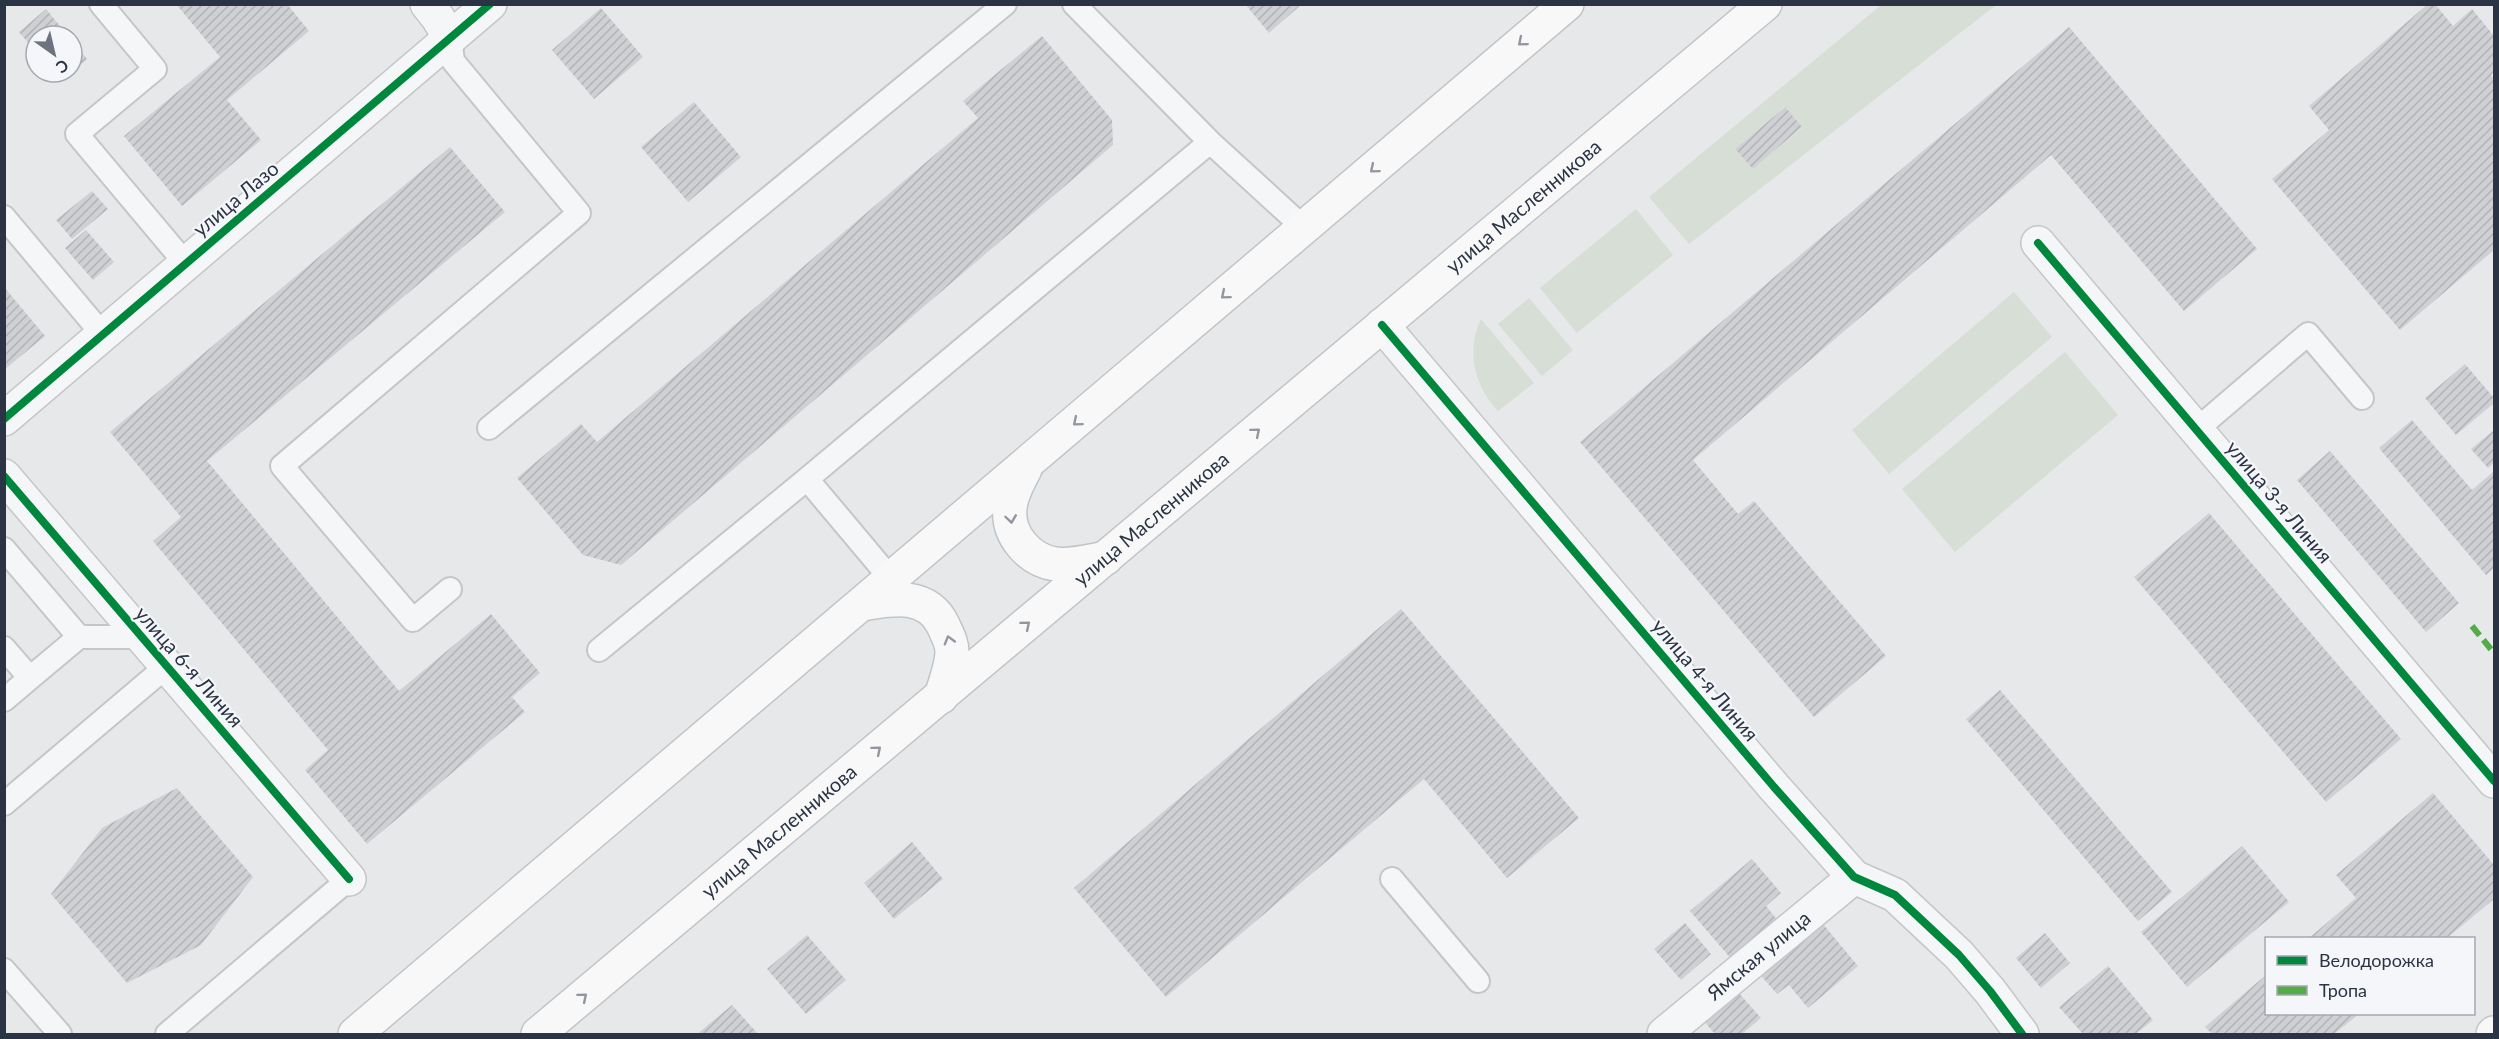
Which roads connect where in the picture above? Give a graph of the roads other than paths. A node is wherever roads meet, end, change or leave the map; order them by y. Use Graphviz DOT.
graph roads {
  1 [pos="101,4"];
  2 [pos="427,4"];
  3 [pos="490,4"];
  4 [pos="1005,4"];
  5 [pos="1074,4"];
  6 [pos="1567,4"];
  7 [pos="1765,4"];
  8 [pos="450,38"];
  9 [pos="1210,142"];
  10 [pos="4,217"];
  11 [pos="1304,228"];
  12 [pos="2038,243"];
  13 [pos="186,264"];
  14 [pos="1382,325"];
  15 [pos="103,335"];
  16 [pos="2362,398"];
  17 [pos="4,419"];
  18 [pos="489,428"];
  19 [pos="2196,430"];
  20 [pos="1027,464"];
  21 [pos="4,476"];
  22 [pos="807,479"];
  23 [pos="4,549"];
  24 [pos="1107,558"];
  25 [pos="891,579"];
  26 [pos="450,589"];
  27 [pos="862,604"];
  28 [pos="79,637"];
  29 [pos="142,637"];
  30 [pos="4,648"];
  31 [pos="599,650"];
  32 [pos="167,666"];
  33 [pos="30,678"];
  34 [pos="941,697"];
  35 [pos="4,700"];
  36 [pos="2494,781"];
  37 [pos="4,804"];
  38 [pos="1854,877"];
  39 [pos="349,879"];
  40 [pos="1392,879"];
  41 [pos="4,970"];
  42 [pos="1478,981"];
  43 [pos="60,1035"];
  44 [pos="166,1035"];
  45 [pos="355,1035"];
  46 [pos="538,1035"];
  47 [pos="1664,1035"];
  48 [pos="2022,1035"];
  1 -- 13 [label="lane"];
  2 -- 8 [label="street"];
  3 -- 8 [label="street, улица Лазо"];
  4 -- 18 [label="lane"];
  5 -- 9 [label="lane"];
  6 -- 11 [label="main road, one-way"];
  7 -- 14 [label="main road, улица Масленникова"];
  8 -- 13 [label="street, улица Лазо"];
  8 -- 26 [label="lane"];
  9 -- 11 [label="lane"];
  9 -- 22 [label="lane"];
  10 -- 15 [label="lane"];
  11 -- 20 [label="main road, one-way"];
  12 -- 19 [label="street, улица 3-я Линия"];
  13 -- 15 [label="street, улица Лазо"];
  24 -- 14 [label="main road, улица Масленникова, one-way"];
  14 -- 38 [label="street, улица 4-я Линия"];
  15 -- 17 [label="street, улица Лазо"];
  16 -- 19 [label="lane"];
  19 -- 36 [label="street, улица 3-я Линия"];
  20 -- 24 [label="main road, one-way"];
  20 -- 25 [label="main road"];
  21 -- 29 [label="street, улица 6-я Линия"];
  22 -- 25 [label="lane"];
  22 -- 31 [label="lane"];
  23 -- 28 [label="lane"];
  34 -- 24 [label="main road, улица Масленникова, one-way"];
  25 -- 27 [label="main road"];
  34 -- 27 [label="main road, one-way"];
  27 -- 45 [label="main road"];
  28 -- 29 [label="lane"];
  28 -- 33 [label="lane"];
  29 -- 32 [label="street, улица 6-я Линия"];
  30 -- 33 [label="lane"];
  32 -- 37 [label="lane"];
  32 -- 39 [label="street, улица 6-я Линия"];
  33 -- 35 [label="lane"];
  46 -- 34 [label="main road, улица Масленникова, one-way"];
  38 -- 47 [label="street, Ямская улица"];
  38 -- 48 [label="street, улица 4-я Линия"];
  39 -- 44 [label="lane"];
  40 -- 42 [label="lane"];
  41 -- 43 [label="lane"];
}
